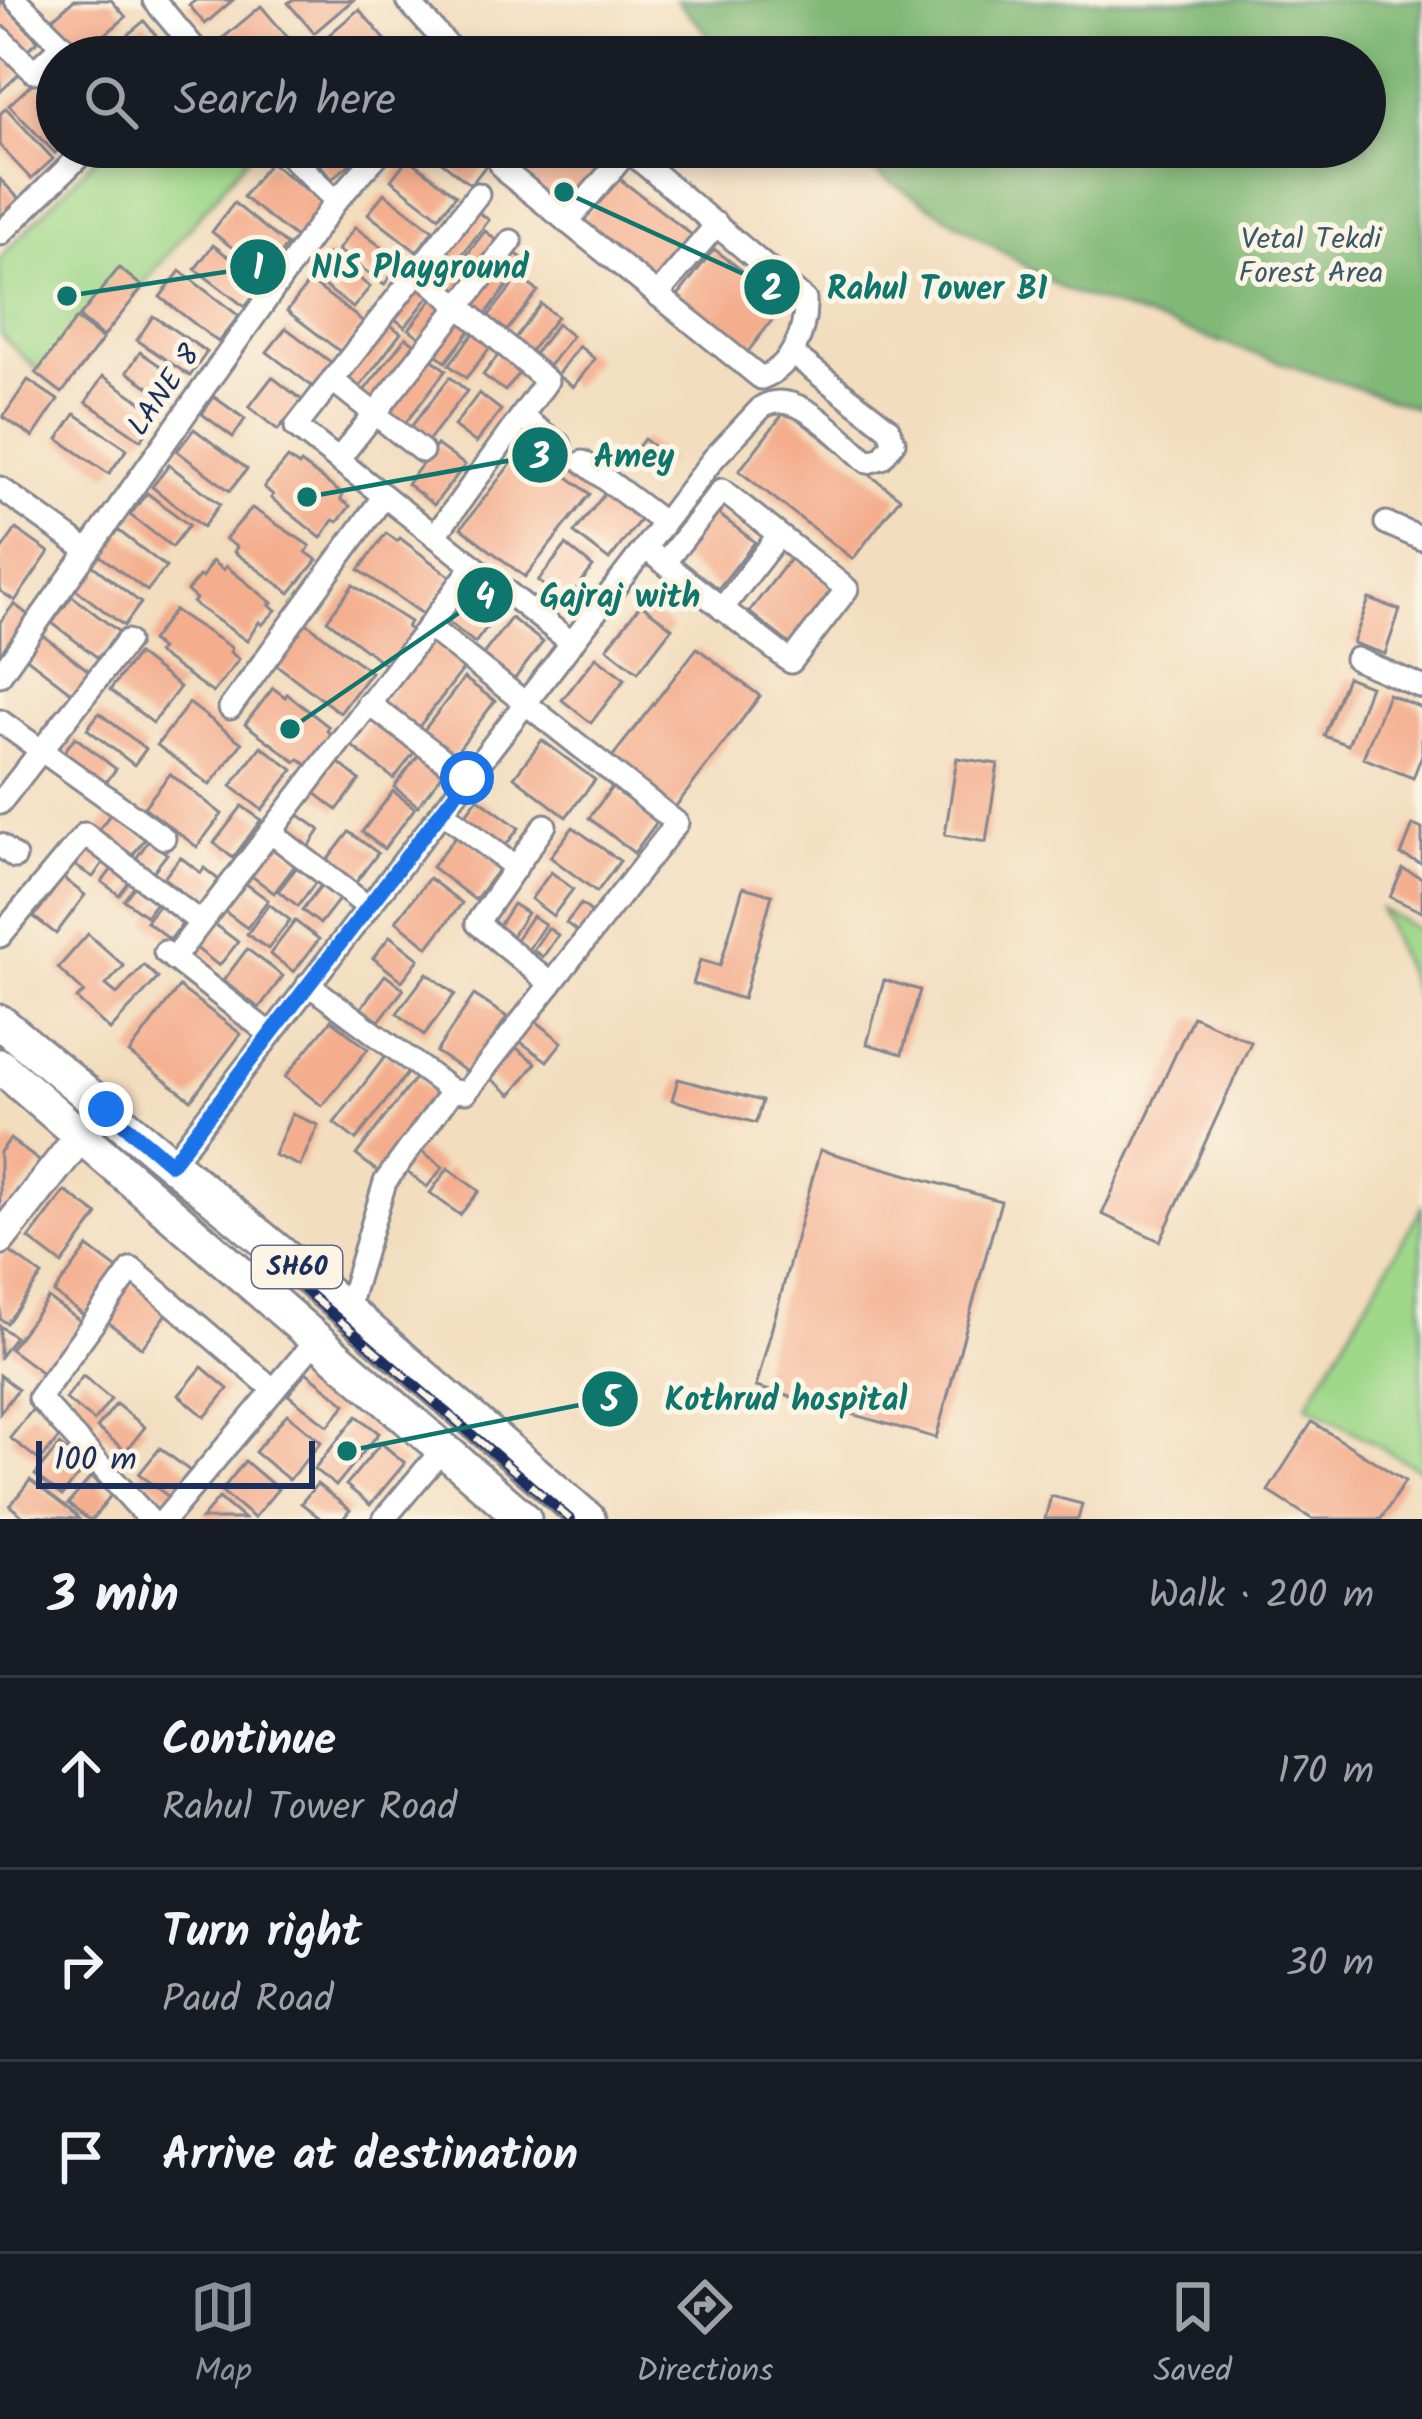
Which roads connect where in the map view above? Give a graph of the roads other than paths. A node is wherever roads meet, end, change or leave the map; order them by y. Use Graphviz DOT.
graph roads {
  1 [pos="16,0"];
  2 [pos="154,0"];
  3 [pos="407,0"];
  4 [pos="53,36"];
  5 [pos="180,36"];
  6 [pos="439,36"];
  7 [pos="0,38"];
  8 [pos="36,70"];
  9 [pos="68,168"];
  10 [pos="302,168"];
  11 [pos="366,168"];
  12 [pos="505,168"];
  13 [pos="611,168"];
  14 [pos="649,168"];
  15 [pos="478,194"];
  16 [pos="336,201"];
  17 [pos="567,222"];
  18 [pos="717,224"];
  19 [pos="0,234"];
  20 [pos="511,241"];
  21 [pos="418,271"];
  22 [pos="656,295"];
  23 [pos="460,307"];
  24 [pos="793,354"];
  25 [pos="332,380"];
  26 [pos="374,415"];
  27 [pos="522,417"];
  28 [pos="560,445"];
  29 [pos="422,451"];
  30 [pos="338,460"];
  31 [pos="583,462"];
  32 [pos="0,488"];
  33 [pos="383,496"];
  34 [pos="664,523"];
  35 [pos="1386,523"];
  36 [pos="435,536"];
  37 [pos="778,536"];
  38 [pos="1422,539"];
  39 [pos="645,548"];
  40 [pos="88,551"];
  41 [pos="664,563"];
  42 [pos="473,566"];
  43 [pos="722,609"];
  44 [pos="426,630"];
  45 [pos="127,641"];
  46 [pos="572,643"];
  47 [pos="1356,659"];
  48 [pos="0,675"];
  49 [pos="1422,687"];
  50 [pos="368,703"];
  51 [pos="524,704"];
  52 [pos="230,708"];
  53 [pos="0,721"];
  54 [pos="41,750"];
  55 [pos="467,778"];
  56 [pos="0,803"];
  57 [pos="442,811"];
  58 [pos="545,825"];
  59 [pos="270,832"];
  60 [pos="164,838"];
  61 [pos="516,868"];
  62 [pos="368,907"];
  63 [pos="191,916"];
  64 [pos="0,936"];
  65 [pos="308,984"];
  66 [pos="551,984"];
  67 [pos="0,1022"];
  68 [pos="270,1034"];
  69 [pos="0,1066"];
  70 [pos="452,1090"];
  71 [pos="103,1107"];
  72 [pos="80,1136"];
  73 [pos="171,1164"];
  74 [pos="0,1239"];
  75 [pos="347,1310"];
  76 [pos="317,1339"];
  77 [pos="274,1390"];
  78 [pos="443,1449"];
  79 [pos="149,1519"];
  80 [pos="165,1519"];
  81 [pos="384,1519"];
  82 [pos="524,1519"];
  83 [pos="588,1519"];
  1 -- 4 [label="street"];
  2 -- 5 [label="street"];
  3 -- 6 [label="street"];
  7 -- 8 [label="street"];
  9 -- 19 [label="street"];
  10 -- 16 [label="street"];
  11 -- 16 [label="street, LANE 8"];
  12 -- 17 [label="street"];
  13 -- 17 [label="street"];
  14 -- 18 [label="street"];
  15 -- 21 [label="street"];
  16 -- 40 [label="street, LANE 8"];
  17 -- 22 [label="street"];
  18 -- 22 [label="street"];
  18 -- 24 [label="street"];
  20 -- 23 [label="street"];
  21 -- 23 [label="street"];
  21 -- 25 [label="street"];
  22 -- 24 [label="street"];
  23 -- 26 [label="street"];
  23 -- 27 [label="street"];
  24 -- 34 [label="street"];
  25 -- 26 [label="street"];
  25 -- 30 [label="street"];
  26 -- 29 [label="street"];
  26 -- 30 [label="street"];
  27 -- 28 [label="street"];
  27 -- 36 [label="street"];
  30 -- 33 [label="street"];
  31 -- 34 [label="street"];
  32 -- 40 [label="street"];
  33 -- 36 [label="street"];
  33 -- 52 [label="street"];
  34 -- 39 [label="street"];
  35 -- 38 [label="street"];
  36 -- 42 [label="street"];
  37 -- 41 [label="street"];
  37 -- 43 [label="street"];
  37 -- 43 [label="street"];
  39 -- 41 [label="street"];
  39 -- 46 [label="street"];
  40 -- 48 [label="street, LANE 8"];
  41 -- 43 [label="street"];
  42 -- 44 [label="street"];
  42 -- 46 [label="street"];
  44 -- 50 [label="street"];
  44 -- 51 [label="street"];
  45 -- 54 [label="street"];
  46 -- 51 [label="street"];
  47 -- 49 [label="street"];
  50 -- 55 [label="street"];
  50 -- 59 [label="street"];
  51 -- 55 [label="street"];
  51 -- 66 [label="street"];
  53 -- 54 [label="street"];
  54 -- 56 [label="street"];
  54 -- 60 [label="street"];
  55 -- 57 [label="street"];
  57 -- 61 [label="street"];
  57 -- 62 [label="street"];
  58 -- 61 [label="street"];
  59 -- 62 [label="street"];
  59 -- 68 [label="street"];
  61 -- 66 [label="street"];
  62 -- 65 [label="street"];
  63 -- 64 [label="street"];
  65 -- 68 [label="street"];
  65 -- 70 [label="street"];
  66 -- 70 [label="street"];
  67 -- 71 [label="main road, SH60"];
  68 -- 73 [label="street"];
  69 -- 72 [label="main road, SH60"];
  70 -- 75 [label="street"];
  71 -- 72 [label="street"];
  71 -- 73 [label="main road, SH60"];
  72 -- 74 [label="street"];
  72 -- 76 [label="main road, SH60"];
  73 -- 75 [label="main road, SH60"];
  75 -- 83 [label="main road, SH60"];
  76 -- 77 [label="street"];
  76 -- 78 [label="main road, SH60"];
  77 -- 79 [label="street"];
  77 -- 80 [label="street"];
  78 -- 81 [label="street"];
  78 -- 82 [label="main road, SH60"];
}
